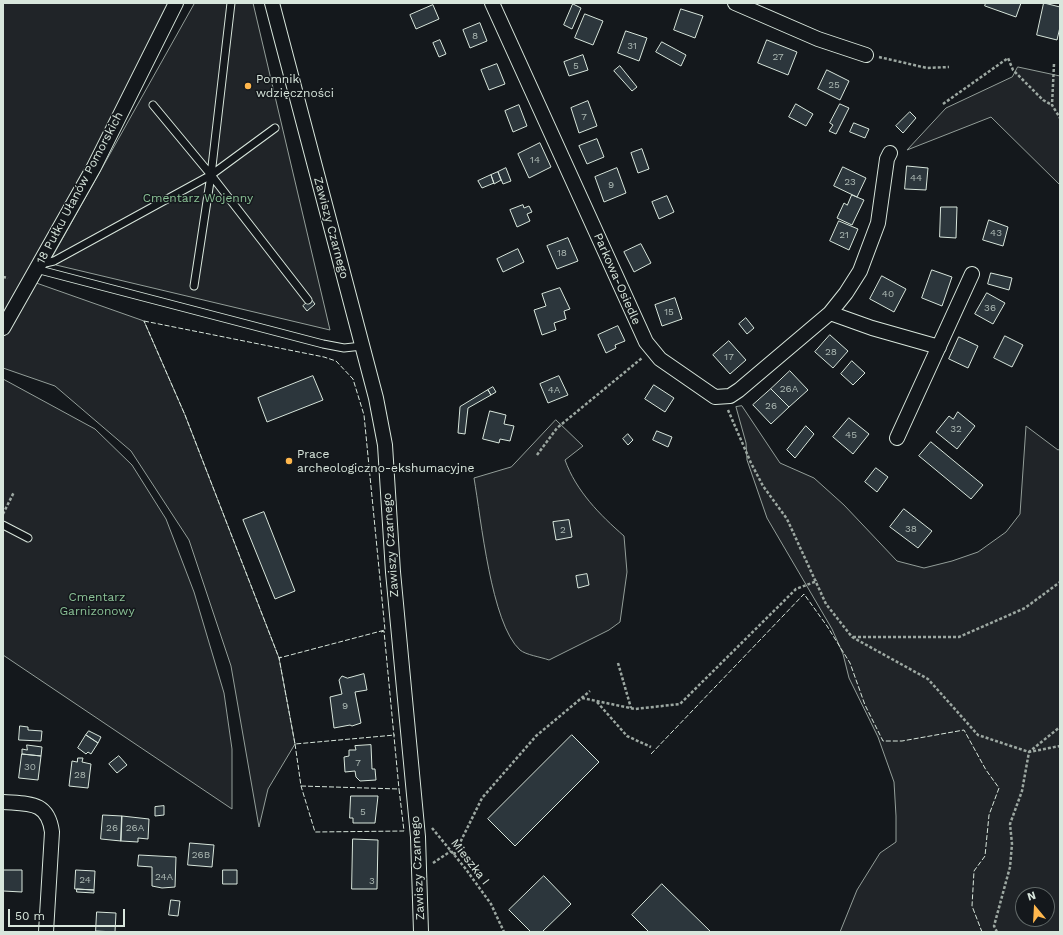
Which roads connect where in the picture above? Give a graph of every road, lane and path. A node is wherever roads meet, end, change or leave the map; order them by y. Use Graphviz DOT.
graph roads {
  1 [pos="176,3"];
  2 [pos="231,3"];
  3 [pos="272,3"];
  4 [pos="492,3"];
  5 [pos="735,3"];
  6 [pos="866,55"];
  7 [pos="1054,64"];
  8 [pos="949,67"];
  9 [pos="943,104"];
  10 [pos="153,105"];
  11 [pos="1052,105"];
  12 [pos="1060,118"];
  13 [pos="275,128"];
  14 [pos="890,153"];
  15 [pos="211,175"];
  16 [pos="37,267"];
  17 [pos="972,274"];
  18 [pos="3,277"];
  19 [pos="8,278"];
  20 [pos="194,286"];
  21 [pos="308,300"];
  22 [pos="830,313"];
  23 [pos="3,328"];
  24 [pos="362,346"];
  25 [pos="939,347"];
  26 [pos="652,350"];
  27 [pos="715,397"];
  28 [pos="897,438"];
  29 [pos="537,455"];
  30 [pos="14,492"];
  31 [pos="3,514"];
  32 [pos="3,525"];
  33 [pos="28,538"];
  34 [pos="817,581"];
  35 [pos="1060,582"];
  36 [pos="852,637"];
  37 [pos="618,663"];
  38 [pos="590,691"];
  39 [pos="582,698"];
  40 [pos="597,701"];
  41 [pos="631,708"];
  42 [pos="1060,728"];
  43 [pos="1060,746"];
  44 [pos="651,747"];
  45 [pos="1029,752"];
  46 [pos="3,802"];
  47 [pos="415,808"];
  48 [pos="454,855"];
  49 [pos="46,932"];
  50 [pos="421,932"];
  51 [pos="504,932"];
  52 [pos="997,932"];
  1 -- 16 [label="street, 18 Pułku Ułanów Pomorskich"];
  2 -- 15 [label="lane"];
  3 -- 24 [label="street, Zawiszy Czarnego"];
  4 -- 26 [label="street, Parkowa-Osiedle"];
  5 -- 6 [label="street"];
  6 -- 8 [label="path"];
  7 -- 11 [label="path"];
  9 -- 11 [label="path"];
  10 -- 15 [label="lane"];
  11 -- 12 [label="path"];
  13 -- 15 [label="lane"];
  14 -- 22 [label="street"];
  15 -- 16 [label="lane"];
  15 -- 20 [label="lane"];
  15 -- 21 [label="lane"];
  16 -- 23 [label="street, 18 Pułku Ułanów Pomorskich"];
  16 -- 24 [label="lane"];
  17 -- 25 [label="street"];
  18 -- 19 [label="path"];
  22 -- 25 [label="street"];
  22 -- 27 [label="street"];
  24 -- 47 [label="street, Zawiszy Czarnego"];
  25 -- 28 [label="street"];
  26 -- 27 [label="street, Parkowa-Osiedle"];
  26 -- 29 [label="path"];
  27 -- 34 [label="path"];
  30 -- 31 [label="path"];
  32 -- 33 [label="lane"];
  34 -- 36 [label="path"];
  34 -- 41 [label="path"];
  35 -- 36 [label="path"];
  36 -- 45 [label="path"];
  37 -- 41 [label="path"];
  38 -- 39 [label="path"];
  39 -- 40 [label="path"];
  39 -- 48 [label="path"];
  40 -- 41 [label="path"];
  40 -- 44 [label="path"];
  42 -- 45 [label="path"];
  43 -- 45 [label="path"];
  45 -- 52 [label="path"];
  46 -- 49 [label="street"];
  47 -- 48 [label="path, Mieszka I"];
  47 -- 50 [label="street, Zawiszy Czarnego"];
  48 -- 51 [label="path, Mieszka I"];
}
